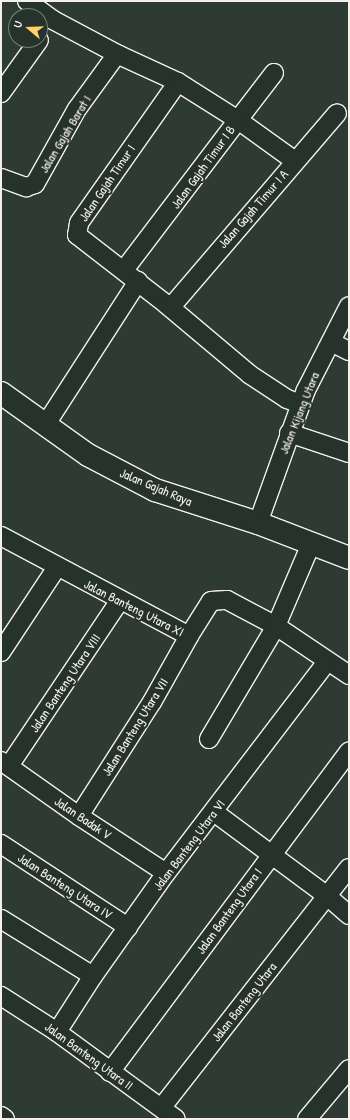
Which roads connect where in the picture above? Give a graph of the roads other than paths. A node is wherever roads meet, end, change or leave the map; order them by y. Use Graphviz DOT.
graph roads {
  1 [pos="27,1"];
  2 [pos="53,20"];
  3 [pos="48,27"];
  4 [pos="33,48"];
  5 [pos="117,54"];
  6 [pos="274,73"];
  7 [pos="178,82"];
  8 [pos="1,93"];
  9 [pos="337,113"];
  10 [pos="238,120"];
  11 [pos="295,161"];
  12 [pos="1,178"];
  13 [pos="124,270"];
  14 [pos="138,281"];
  15 [pos="349,306"];
  16 [pos="171,307"];
  17 [pos="331,342"];
  18 [pos="349,351"];
  19 [pos="1,393"];
  20 [pos="301,404"];
  21 [pos="46,424"];
  22 [pos="289,433"];
  23 [pos="349,453"];
  24 [pos="258,523"];
  25 [pos="1,536"];
  26 [pos="311,544"];
  27 [pos="349,558"];
  28 [pos="56,567"];
  29 [pos="120,600"];
  30 [pos="276,626"];
  31 [pos="189,636"];
  32 [pos="1,652"];
  33 [pos="327,662"];
  34 [pos="349,675"];
  35 [pos="209,739"];
  36 [pos="349,751"];
  37 [pos="5,764"];
  38 [pos="214,812"];
  39 [pos="78,816"];
  40 [pos="1,844"];
  41 [pos="272,853"];
  42 [pos="349,868"];
  43 [pos="166,872"];
  44 [pos="327,896"];
  45 [pos="349,915"];
  46 [pos="1,919"];
  47 [pos="128,927"];
  48 [pos="92,976"];
  49 [pos="1,996"];
  50 [pos="57,1032"];
  51 [pos="349,1069"];
  52 [pos="110,1072"];
  53 [pos="343,1089"];
  54 [pos="162,1107"];
  55 [pos="1,1116"];
  56 [pos="5,1119"];
  57 [pos="176,1119"];
  58 [pos="307,1119"];
  1 -- 2 [label="street"];
  2 -- 3 [label="street"];
  2 -- 5 [label="street"];
  4 -- 8 [label="street"];
  5 -- 7 [label="street"];
  5 -- 12 [label="street, Jalan Gajah Barat I"];
  6 -- 10 [label="street"];
  7 -- 10 [label="street, Jalan Gajah Timur I B"];
  7 -- 13 [label="street, Jalan Gajah Timur I"];
  9 -- 11 [label="street, Jalan Gajah Timur I A"];
  10 -- 11 [label="street"];
  10 -- 13 [label="street, Jalan Gajah Timur I B"];
  11 -- 16 [label="street, Jalan Gajah Timur I A"];
  13 -- 14 [label="street, Jalan Gajah Timur I"];
  14 -- 16 [label="street, Jalan Gajah Timur I"];
  14 -- 21 [label="street"];
  15 -- 17 [label="street, Jalan Kijang Utara"];
  16 -- 20 [label="street, Jalan Gajah Timur I"];
  17 -- 18 [label="street"];
  17 -- 20 [label="street, Jalan Kijang Utara"];
  19 -- 21 [label="main road, Jalan Gajah Raya"];
  20 -- 22 [label="street, Jalan Kijang Utara"];
  21 -- 24 [label="main road, Jalan Gajah Raya"];
  22 -- 23 [label="street"];
  22 -- 24 [label="street, Jalan Kijang Utara"];
  24 -- 26 [label="main road, Jalan Gajah Raya"];
  25 -- 28 [label="street, Jalan Banteng Utara XI"];
  26 -- 27 [label="main road, Jalan Gajah Raya"];
  26 -- 30 [label="street"];
  28 -- 29 [label="street, Jalan Banteng Utara XI"];
  28 -- 32 [label="street"];
  29 -- 31 [label="street, Jalan Banteng Utara XI"];
  29 -- 37 [label="street, Jalan Banteng Utara VIII"];
  30 -- 31 [label="street, Jalan Banteng Utara XI"];
  30 -- 33 [label="street, Jalan Banteng Utara XI"];
  30 -- 35 [label="street"];
  31 -- 39 [label="street, Jalan Banteng Utara VII"];
  33 -- 34 [label="street, Jalan Banteng Utara XI"];
  33 -- 38 [label="street, Jalan Banteng Utara VI"];
  36 -- 41 [label="street, Jalan Banteng Utara I"];
  37 -- 39 [label="street, Jalan Badak V"];
  38 -- 41 [label="street"];
  38 -- 43 [label="street, Jalan Banteng Utara VI"];
  39 -- 43 [label="street, Jalan Badak V"];
  40 -- 47 [label="street, Jalan Banteng Utara IV"];
  41 -- 44 [label="street"];
  41 -- 52 [label="street, Jalan Banteng Utara I"];
  42 -- 44 [label="street, Jalan Banteng Utara"];
  43 -- 47 [label="street, Jalan Banteng Utara VI"];
  44 -- 45 [label="street"];
  44 -- 54 [label="street, Jalan Banteng Utara"];
  46 -- 48 [label="street"];
  47 -- 48 [label="street, Jalan Banteng Utara VI"];
  48 -- 50 [label="street, Jalan Banteng Utara VI"];
  49 -- 50 [label="street, Jalan Banteng Utara II"];
  50 -- 52 [label="street, Jalan Banteng Utara II"];
  51 -- 53 [label="street"];
  52 -- 54 [label="street, Jalan Banteng Utara II"];
  53 -- 58 [label="street"];
  54 -- 57 [label="street, Jalan Banteng Utara II"];
  55 -- 56 [label="street"];
}
